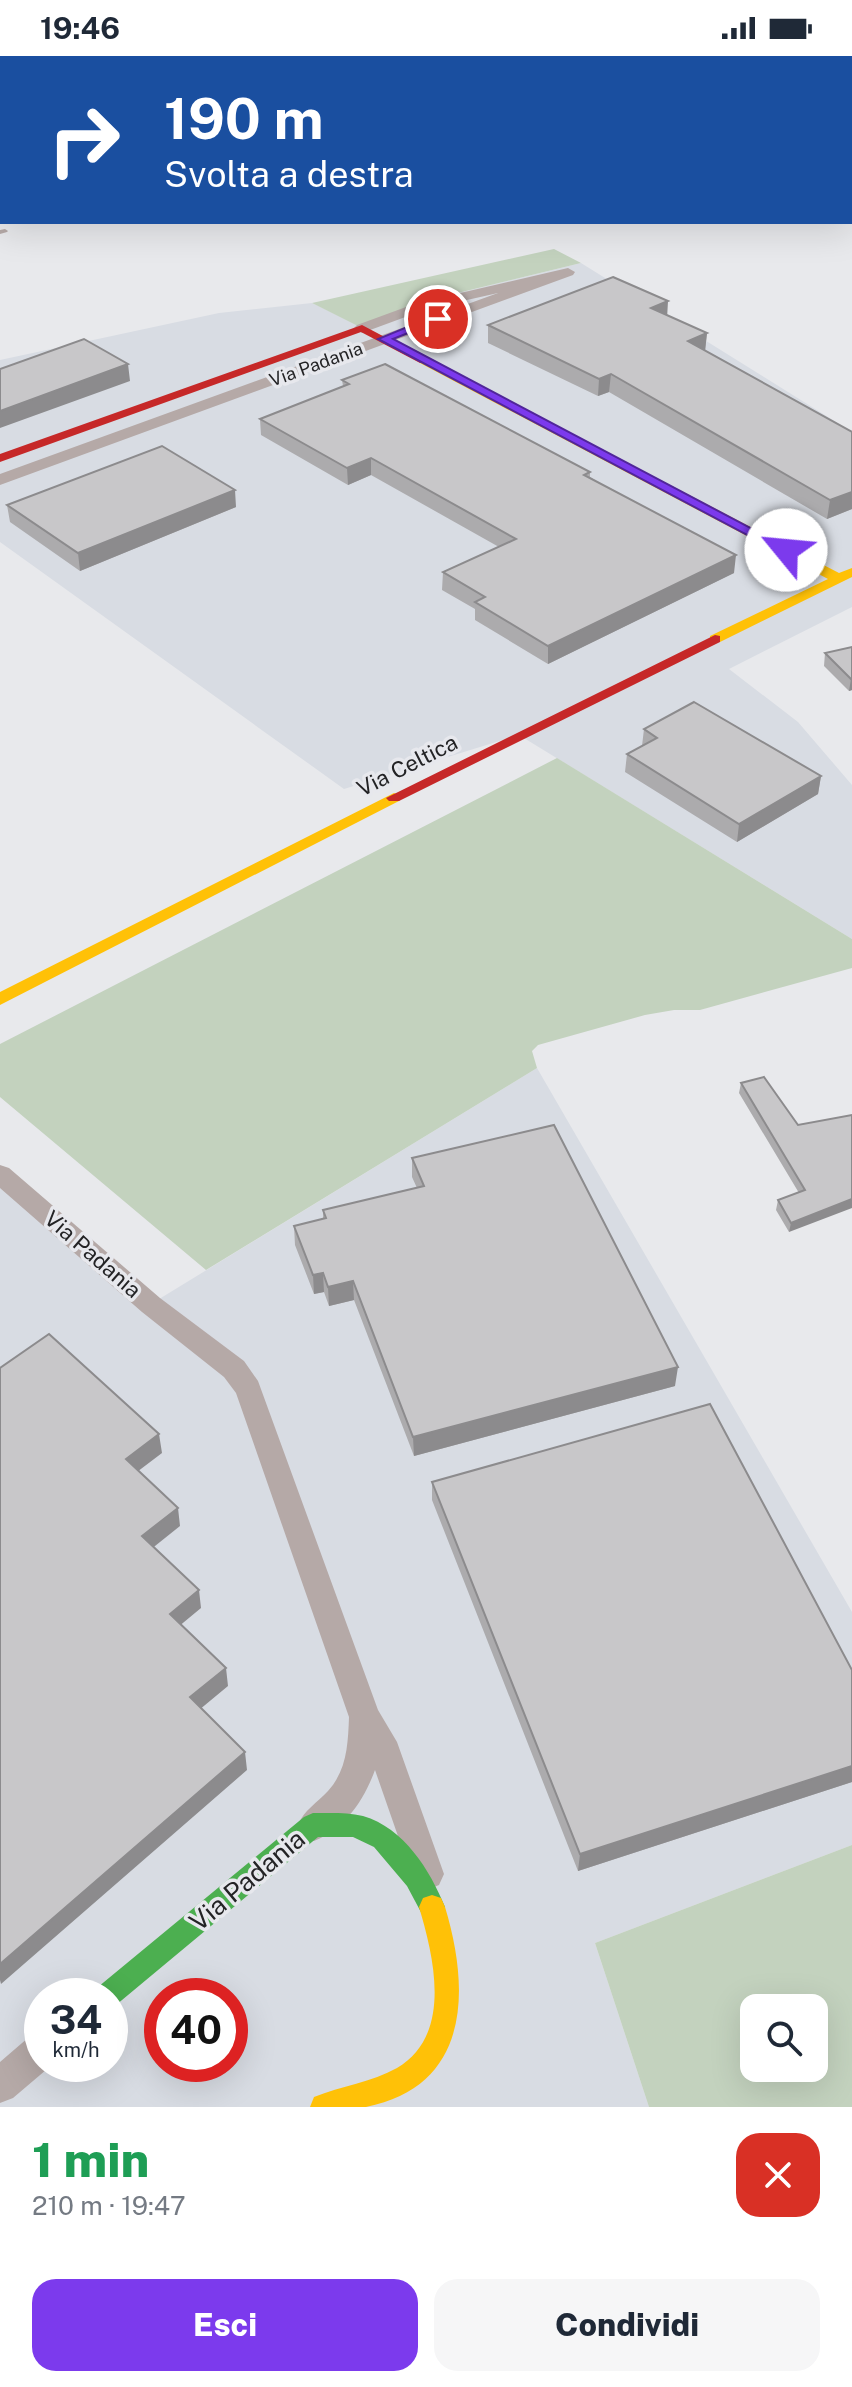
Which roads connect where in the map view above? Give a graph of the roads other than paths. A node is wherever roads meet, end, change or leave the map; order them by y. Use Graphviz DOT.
graph roads {
  1 [pos="362,328"];
  2 [pos="384,339"];
  3 [pos="2,457"];
  4 [pos="25,471"];
  5 [pos="0,480"];
  6 [pos="846,575"];
  7 [pos="0,999"];
  8 [pos="0,1174"];
  9 [pos="365,1717"];
  10 [pos="313,1825"];
  11 [pos="430,1900"];
  12 [pos="128,1979"];
  13 [pos="24,2065"];
  14 [pos="0,2085"];
  15 [pos="324,2107"];
  1 -- 2 [label="street, Via Padania"];
  1 -- 2 [label="street"];
  1 -- 3 [label="street, Via Padania"];
  2 -- 4 [label="street, Via Padania"];
  2 -- 6 [label="street, Via Celtica"];
  3 -- 4 [label="street"];
  4 -- 5 [label="street, Via Padania"];
  6 -- 7 [label="street, Via Celtica"];
  8 -- 9 [label="street, Via Padania"];
  9 -- 10 [label="street"];
  9 -- 11 [label="street"];
  10 -- 11 [label="street, Via Padania"];
  10 -- 12 [label="street, Via Padania"];
  11 -- 15 [label="street, Via Padania"];
  13 -- 14 [label="street"];
}
